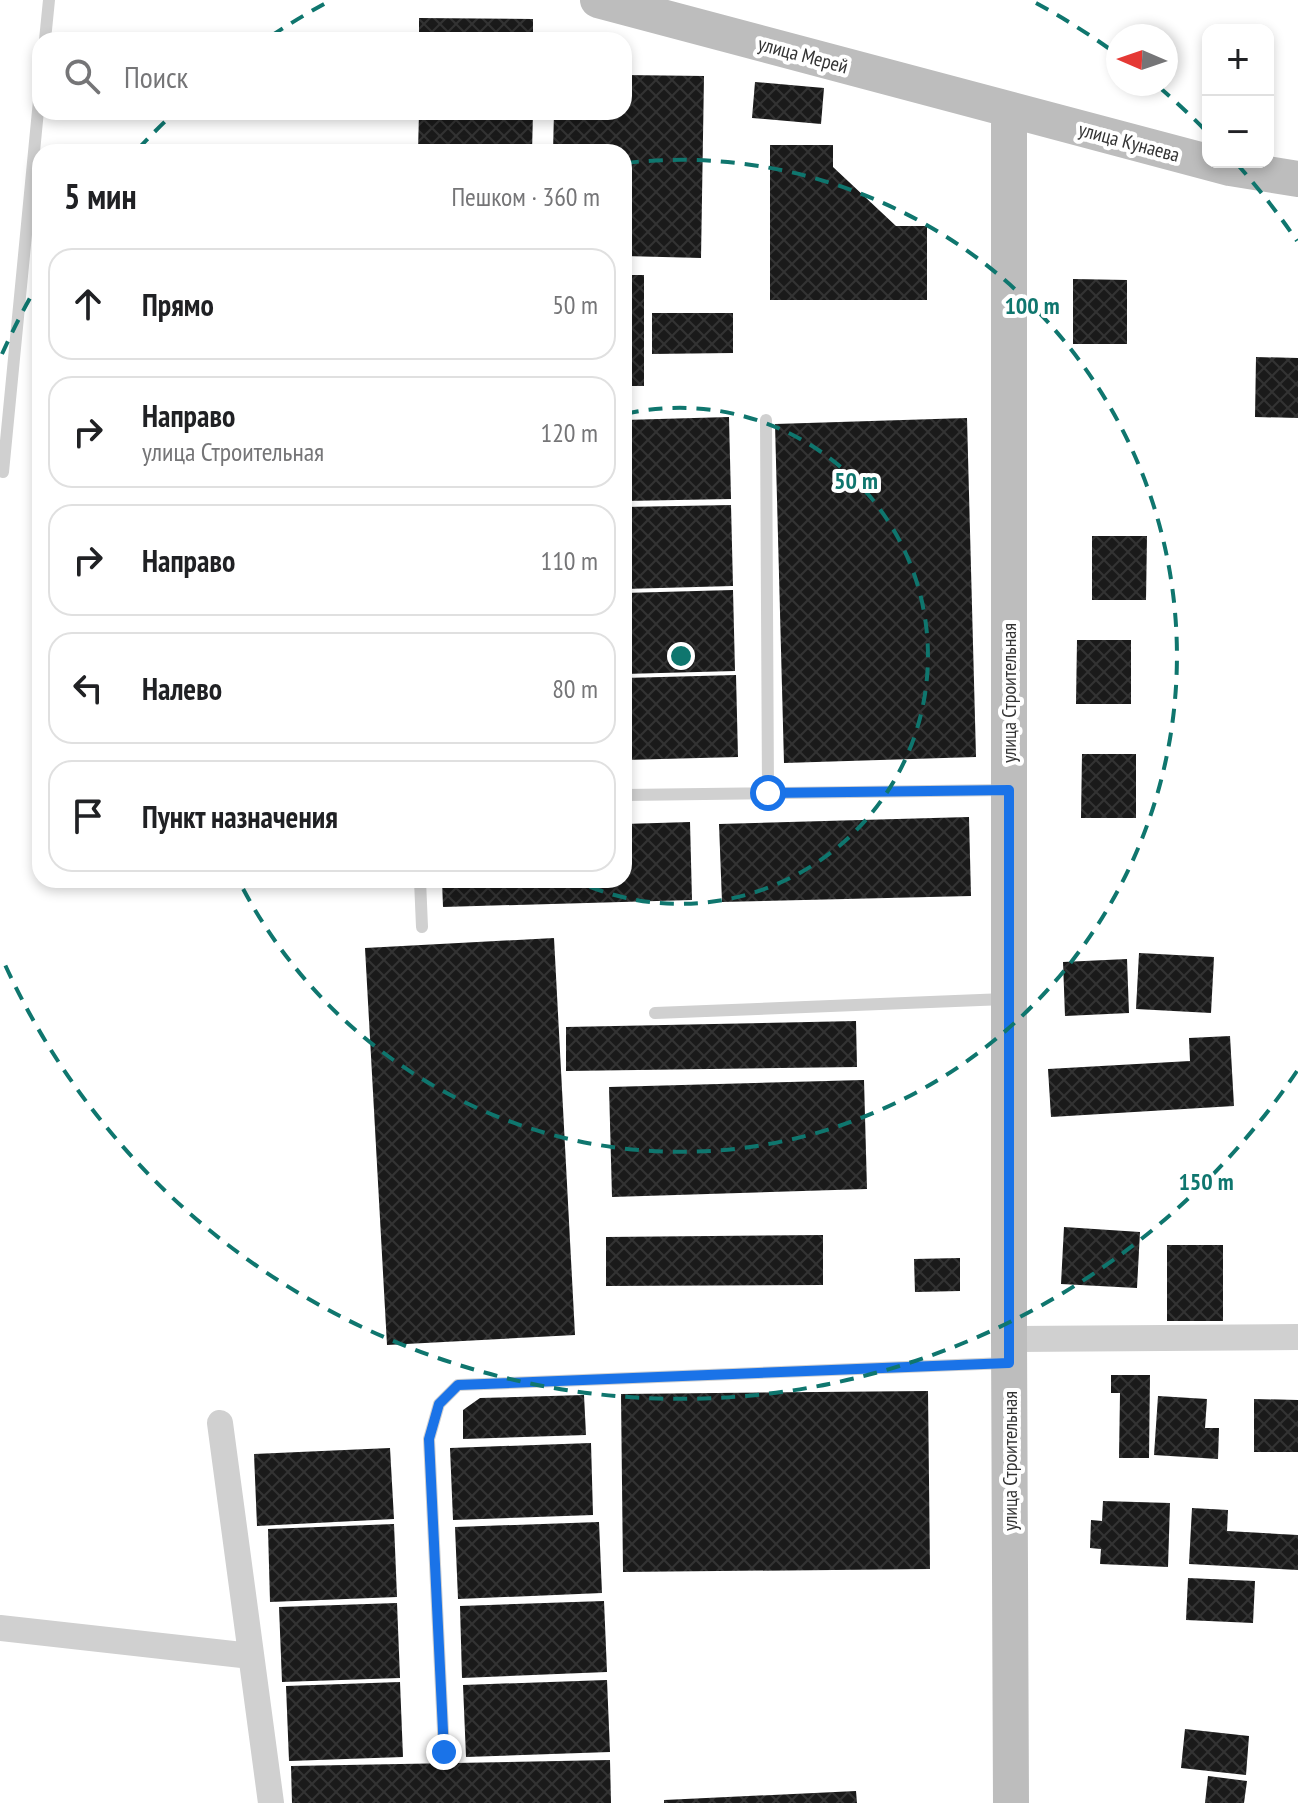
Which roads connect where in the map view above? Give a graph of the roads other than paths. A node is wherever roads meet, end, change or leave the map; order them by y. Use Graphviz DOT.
graph roads {
  1 [pos="49,0"];
  2 [pos="598,0"];
  3 [pos="46,32"];
  4 [pos="1009,110"];
  5 [pos="37,120"];
  6 [pos="35,144"];
  7 [pos="32,173"];
  8 [pos="1298,179"];
  9 [pos="766,420"];
  10 [pos="3,472"];
  11 [pos="1009,790"];
  12 [pos="768,793"];
  13 [pos="632,795"];
  14 [pos="420,888"];
  15 [pos="422,927"];
  16 [pos="1009,999"];
  17 [pos="655,1013"];
  18 [pos="1298,1337"];
  19 [pos="1009,1351"];
  20 [pos="220,1423"];
  21 [pos="0,1628"];
  22 [pos="251,1656"];
  23 [pos="444,1752"];
  24 [pos="271,1803"];
  25 [pos="1011,1803"];
  1 -- 3 [label="lane"];
  2 -- 4 [label="main road, улица Мерей"];
  4 -- 8 [label="main road, улица Кунаева"];
  4 -- 11 [label="main road, улица Строительная"];
  5 -- 6 [label="lane"];
  7 -- 10 [label="lane"];
  9 -- 12 [label="lane"];
  11 -- 12 [label="lane"];
  11 -- 16 [label="main road, улица Строительная"];
  12 -- 13 [label="lane"];
  14 -- 15 [label="lane"];
  16 -- 17 [label="lane"];
  16 -- 19 [label="main road, улица Строительная"];
  18 -- 19 [label="street"];
  19 -- 23 [label="lane"];
  19 -- 25 [label="main road, улица Строительная"];
  20 -- 22 [label="street"];
  21 -- 22 [label="street"];
  22 -- 24 [label="street"];
}
